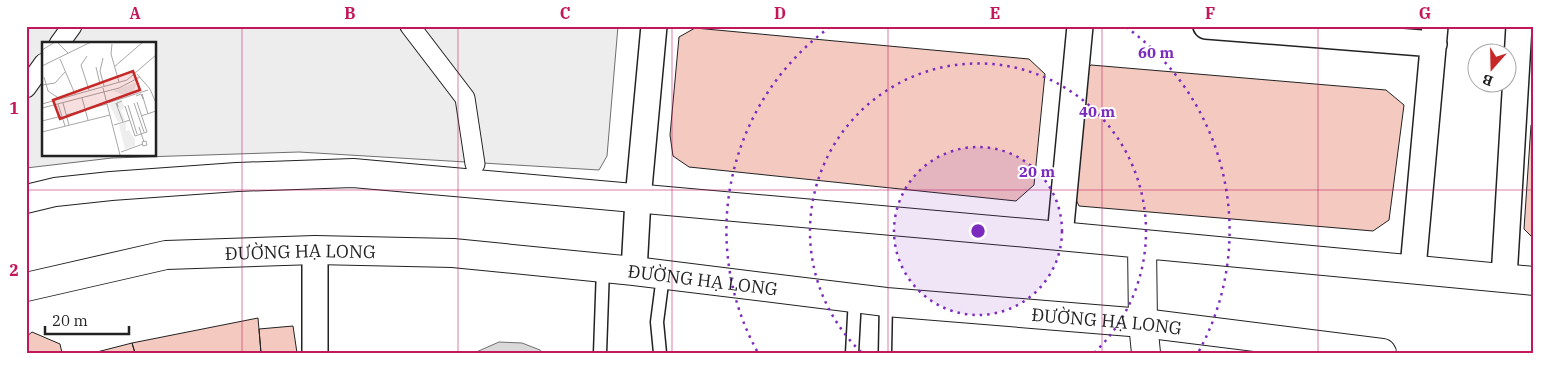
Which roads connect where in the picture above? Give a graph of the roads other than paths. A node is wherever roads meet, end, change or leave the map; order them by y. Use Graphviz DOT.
graph roads {
  1 [pos="72,26"];
  2 [pos="410,26"];
  3 [pos="654,26"];
  4 [pos="1080,26"];
  5 [pos="1206,26"];
  6 [pos="1434,35"];
  7 [pos="60,42"];
  8 [pos="1523,43"];
  9 [pos="42,66"];
  10 [pos="26,88"];
  11 [pos="475,164"];
  12 [pos="26,199"];
  13 [pos="638,199"];
  14 [pos="1060,236"];
  15 [pos="1142,245"];
  16 [pos="315,250"];
  17 [pos="603,268"];
  18 [pos="1413,268"];
  19 [pos="634,271"];
  20 [pos="663,276"];
  21 [pos="1504,278"];
  22 [pos="1534,281"];
  23 [pos="26,287"];
  24 [pos="855,298"];
  25 [pos="886,302"];
  26 [pos="1143,323"];
  27 [pos="315,353"];
  28 [pos="600,353"];
  29 [pos="660,353"];
  30 [pos="852,353"];
  31 [pos="885,353"];
  32 [pos="1146,353"];
  33 [pos="1382,353"];
  1 -- 7 [label="street"];
  2 -- 11 [label="street"];
  3 -- 13 [label="street"];
  4 -- 14 [label="street"];
  5 -- 6 [label="street"];
  6 -- 18 [label="street"];
  8 -- 21 [label="street"];
  9 -- 10 [label="street"];
  12 -- 13 [label="street"];
  13 -- 14 [label="street"];
  13 -- 19 [label="street"];
  14 -- 15 [label="street"];
  15 -- 18 [label="street"];
  15 -- 26 [label="street"];
  16 -- 17 [label="street, ĐƯỜNG HẠ LONG"];
  16 -- 23 [label="street, ĐƯỜNG HẠ LONG"];
  16 -- 27 [label="street"];
  17 -- 19 [label="street, ĐƯỜNG HẠ LONG"];
  17 -- 28 [label="lane"];
  18 -- 21 [label="street"];
  19 -- 20 [label="street, ĐƯỜNG HẠ LONG"];
  20 -- 24 [label="street, ĐƯỜNG HẠ LONG"];
  20 -- 29 [label="lane"];
  21 -- 22 [label="street"];
  24 -- 25 [label="street, ĐƯỜNG HẠ LONG"];
  24 -- 30 [label="lane"];
  25 -- 26 [label="street, ĐƯỜNG HẠ LONG"];
  25 -- 31 [label="lane"];
  26 -- 32 [label="street"];
  26 -- 33 [label="street, ĐƯỜNG HẠ LONG"];
}
